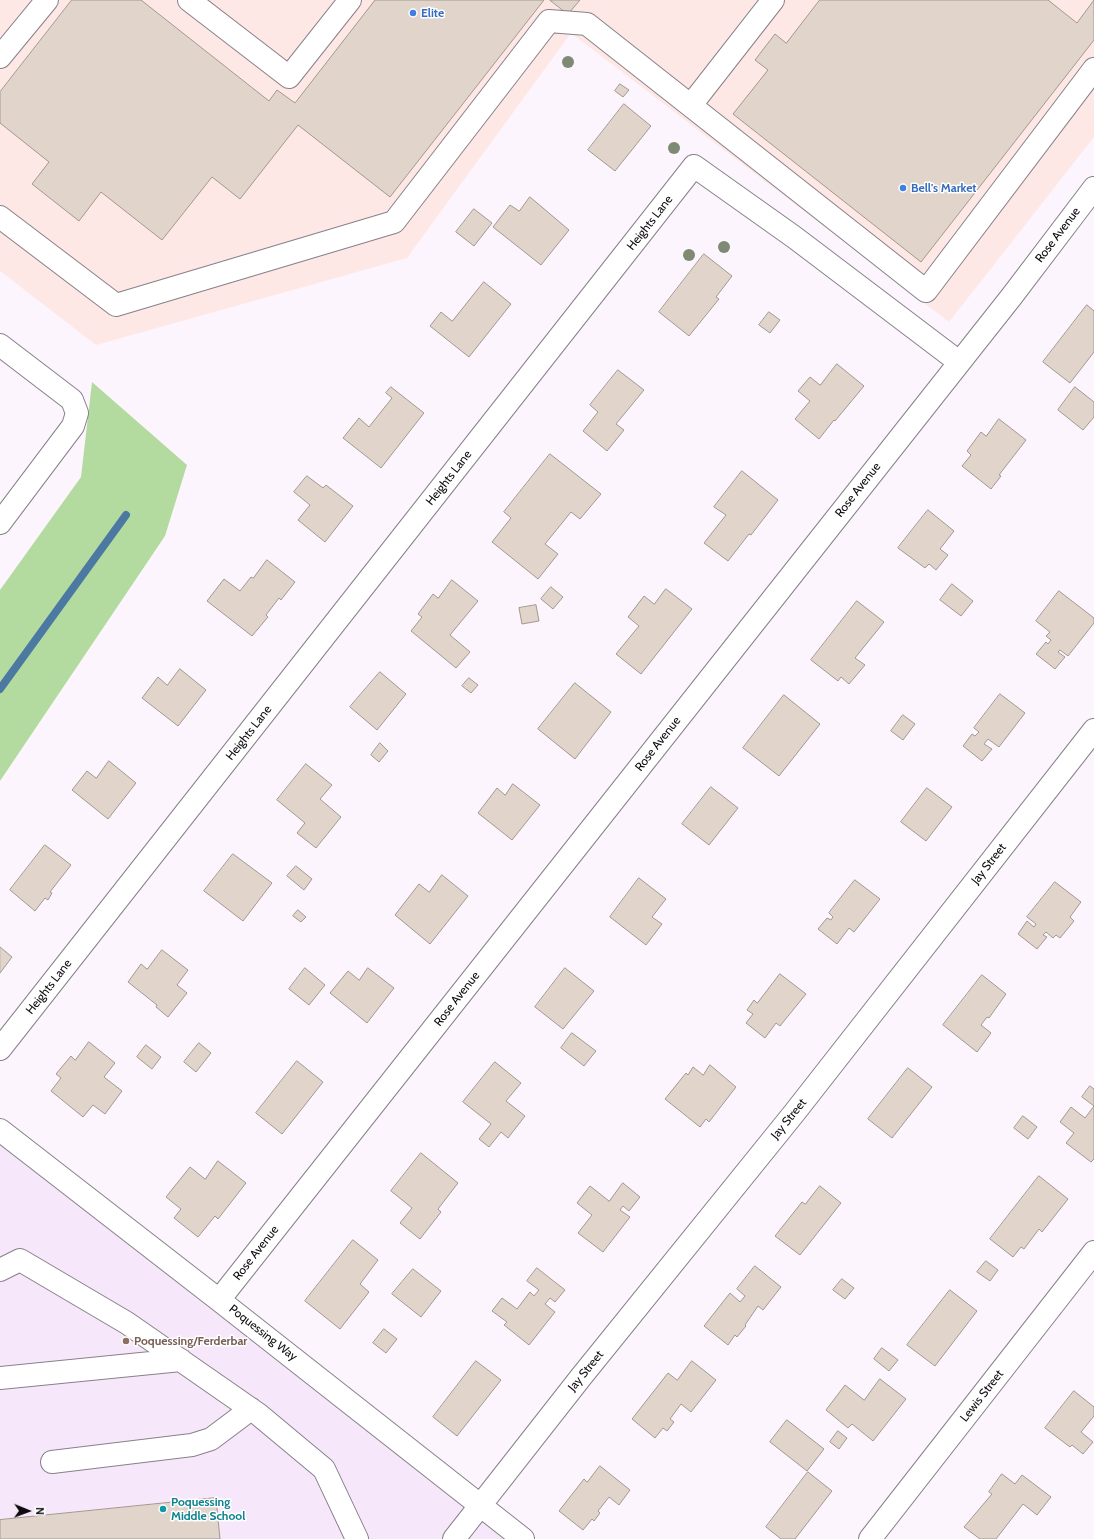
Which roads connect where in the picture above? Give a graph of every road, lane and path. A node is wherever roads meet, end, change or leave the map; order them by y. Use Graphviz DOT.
graph roads {
  1 [pos="47,0"];
  2 [pos="189,0"];
  3 [pos="350,0"];
  4 [pos="774,0"];
  5 [pos="0,57"];
  6 [pos="1094,70"];
  7 [pos="690,105"];
  8 [pos="1094,188"];
  9 [pos="0,217"];
  10 [pos="0,345"];
  11 [pos="960,362"];
  12 [pos="0,523"];
  13 [pos="1094,730"];
  14 [pos="0,1049"];
  15 [pos="0,1130"];
  16 [pos="1094,1252"];
  17 [pos="0,1270"];
  18 [pos="220,1300"];
  19 [pos="181,1360"];
  20 [pos="0,1378"];
  21 [pos="251,1409"];
  22 [pos="52,1462"];
  23 [pos="481,1505"];
  24 [pos="358,1539"];
  25 [pos="454,1539"];
  26 [pos="523,1539"];
  27 [pos="870,1539"];
  1 -- 5 [label="street"];
  2 -- 3 [label="street"];
  4 -- 7 [label="street"];
  6 -- 7 [label="street"];
  7 -- 9 [label="street"];
  8 -- 11 [label="street, Rose Avenue"];
  10 -- 12 [label="street"];
  11 -- 14 [label="street, Heights Lane"];
  11 -- 18 [label="street, Rose Avenue"];
  13 -- 23 [label="street, Jay Street"];
  15 -- 18 [label="street, Poquessing Way"];
  16 -- 27 [label="street, Lewis Street"];
  17 -- 19 [label="street"];
  18 -- 23 [label="street, Poquessing Way"];
  19 -- 20 [label="street"];
  19 -- 21 [label="street"];
  21 -- 22 [label="street"];
  21 -- 24 [label="street"];
  23 -- 25 [label="street, Jay Street"];
  23 -- 26 [label="street, Poquessing Way"];
}
